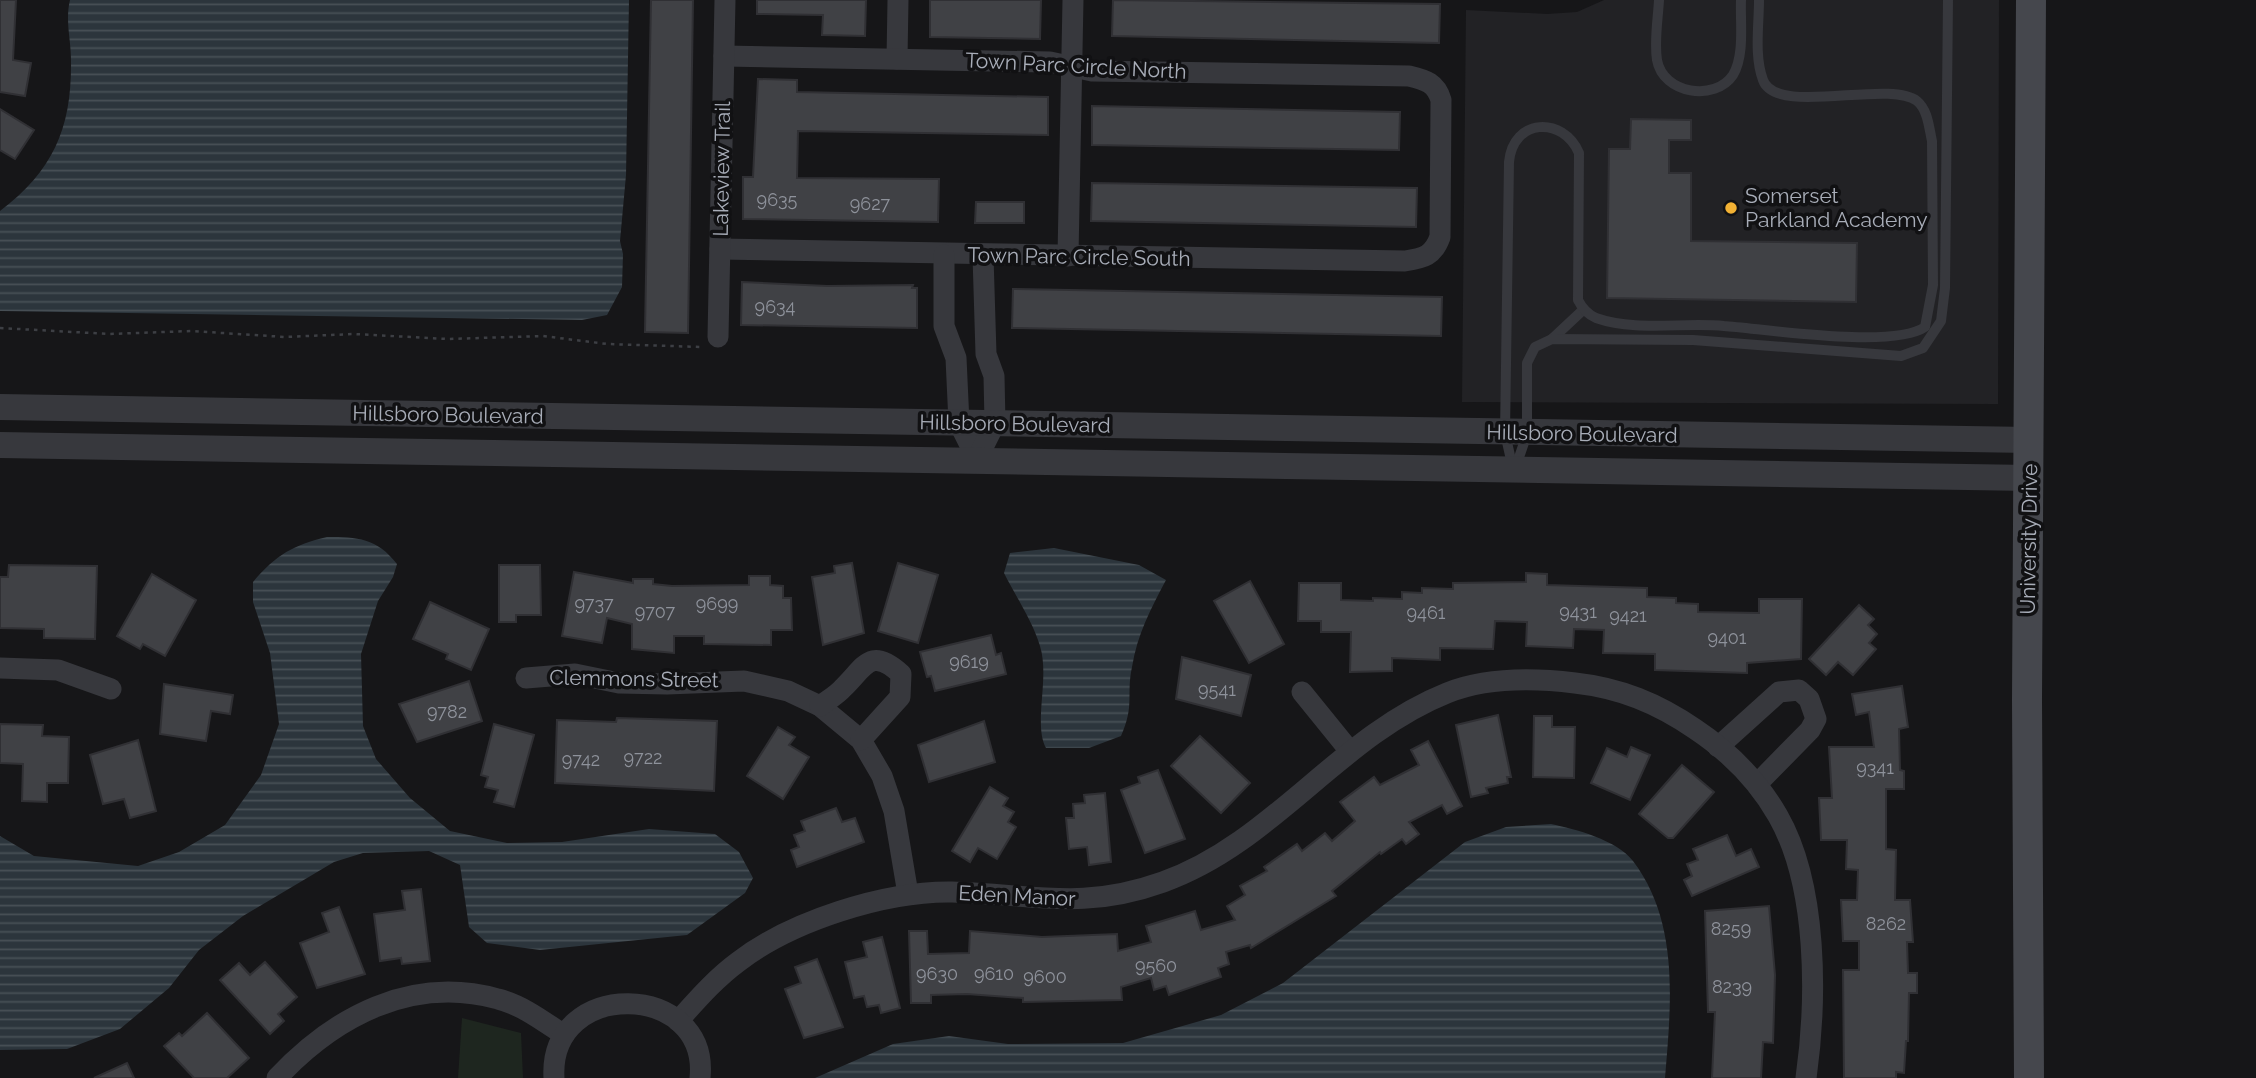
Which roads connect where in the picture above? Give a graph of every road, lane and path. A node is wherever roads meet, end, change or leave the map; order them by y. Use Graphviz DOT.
graph roads {
  1 [pos="725,0"];
  2 [pos="898,0"];
  3 [pos="1073,0"];
  4 [pos="1659,0"];
  5 [pos="1741,0"];
  6 [pos="1759,0"];
  7 [pos="1948,0"];
  8 [pos="2031,0"];
  9 [pos="724,56"];
  10 [pos="897,59"];
  11 [pos="1071,66"];
  12 [pos="720,250"];
  13 [pos="1435,251"];
  14 [pos="944,255"];
  15 [pos="983,256"];
  16 [pos="1068,256"];
  17 [pos="944,301"];
  18 [pos="983,301"];
  19 [pos="1583,310"];
  20 [pos="0,328"];
  21 [pos="718,337"];
  22 [pos="1552,339"];
  23 [pos="0,407"];
  24 [pos="958,423"];
  25 [pos="995,423"];
  26 [pos="1516,434"];
  27 [pos="2030,440"];
  28 [pos="0,445"];
  29 [pos="977,460"];
  30 [pos="1514,471"];
  31 [pos="2029,478"];
  32 [pos="0,668"];
  33 [pos="526,678"];
  34 [pos="111,689"];
  35 [pos="1302,692"];
  36 [pos="820,706"];
  37 [pos="860,740"];
  38 [pos="1718,747"];
  39 [pos="1349,750"];
  40 [pos="1757,784"];
  41 [pos="908,894"];
  42 [pos="678,1021"];
  43 [pos="564,1035"];
  44 [pos="277,1078"];
  45 [pos="554,1078"];
  46 [pos="700,1078"];
  47 [pos="1806,1078"];
  48 [pos="2029,1078"];
  1 -- 9 [label="street, Lakeview Trail"];
  2 -- 10 [label="street"];
  3 -- 11 [label="street"];
  4 -- 5 [label="lane"];
  6 -- 19 [label="lane"];
  7 -- 22 [label="lane"];
  8 -- 27 [label="main road, University Drive"];
  9 -- 10 [label="street, Town Parc Circle North"];
  9 -- 12 [label="street, Lakeview Trail"];
  10 -- 11 [label="street, Town Parc Circle North"];
  11 -- 13 [label="street, Town Parc Circle North"];
  11 -- 16 [label="street"];
  12 -- 14 [label="street, Town Parc Circle South"];
  12 -- 21 [label="street, Lakeview Trail"];
  13 -- 16 [label="street, Town Parc Circle South"];
  14 -- 15 [label="street, Town Parc Circle South"];
  14 -- 17 [label="street"];
  15 -- 16 [label="street, Town Parc Circle South"];
  15 -- 18 [label="street"];
  17 -- 18 [label="street"];
  17 -- 24 [label="street"];
  18 -- 25 [label="street"];
  19 -- 22 [label="lane"];
  19 -- 26 [label="lane"];
  20 -- 21 [label="path"];
  22 -- 26 [label="lane"];
  23 -- 24 [label="street, Hillsboro Boulevard"];
  24 -- 25 [label="street, Hillsboro Boulevard"];
  24 -- 29 [label="street"];
  25 -- 26 [label="street, Hillsboro Boulevard"];
  25 -- 29 [label="street"];
  26 -- 27 [label="street, Hillsboro Boulevard"];
  26 -- 30 [label="lane"];
  26 -- 30 [label="lane"];
  27 -- 31 [label="main road, University Drive"];
  28 -- 29 [label="street, Hillsboro Boulevard"];
  29 -- 30 [label="street, Hillsboro Boulevard"];
  30 -- 31 [label="street, Hillsboro Boulevard"];
  31 -- 48 [label="main road, University Drive"];
  32 -- 34 [label="street"];
  33 -- 36 [label="street, Clemmons Street"];
  35 -- 39 [label="street"];
  36 -- 37 [label="street, Clemmons Street"];
  36 -- 37 [label="street"];
  37 -- 41 [label="street, Clemmons Street"];
  38 -- 39 [label="street, Eden Manor"];
  38 -- 40 [label="street, Eden Manor"];
  38 -- 40 [label="street"];
  39 -- 41 [label="street, Eden Manor"];
  40 -- 47 [label="street, Eden Manor"];
  41 -- 42 [label="street, Eden Manor"];
  42 -- 43 [label="street"];
  42 -- 46 [label="street"];
  43 -- 44 [label="street"];
  43 -- 45 [label="street"];
}
